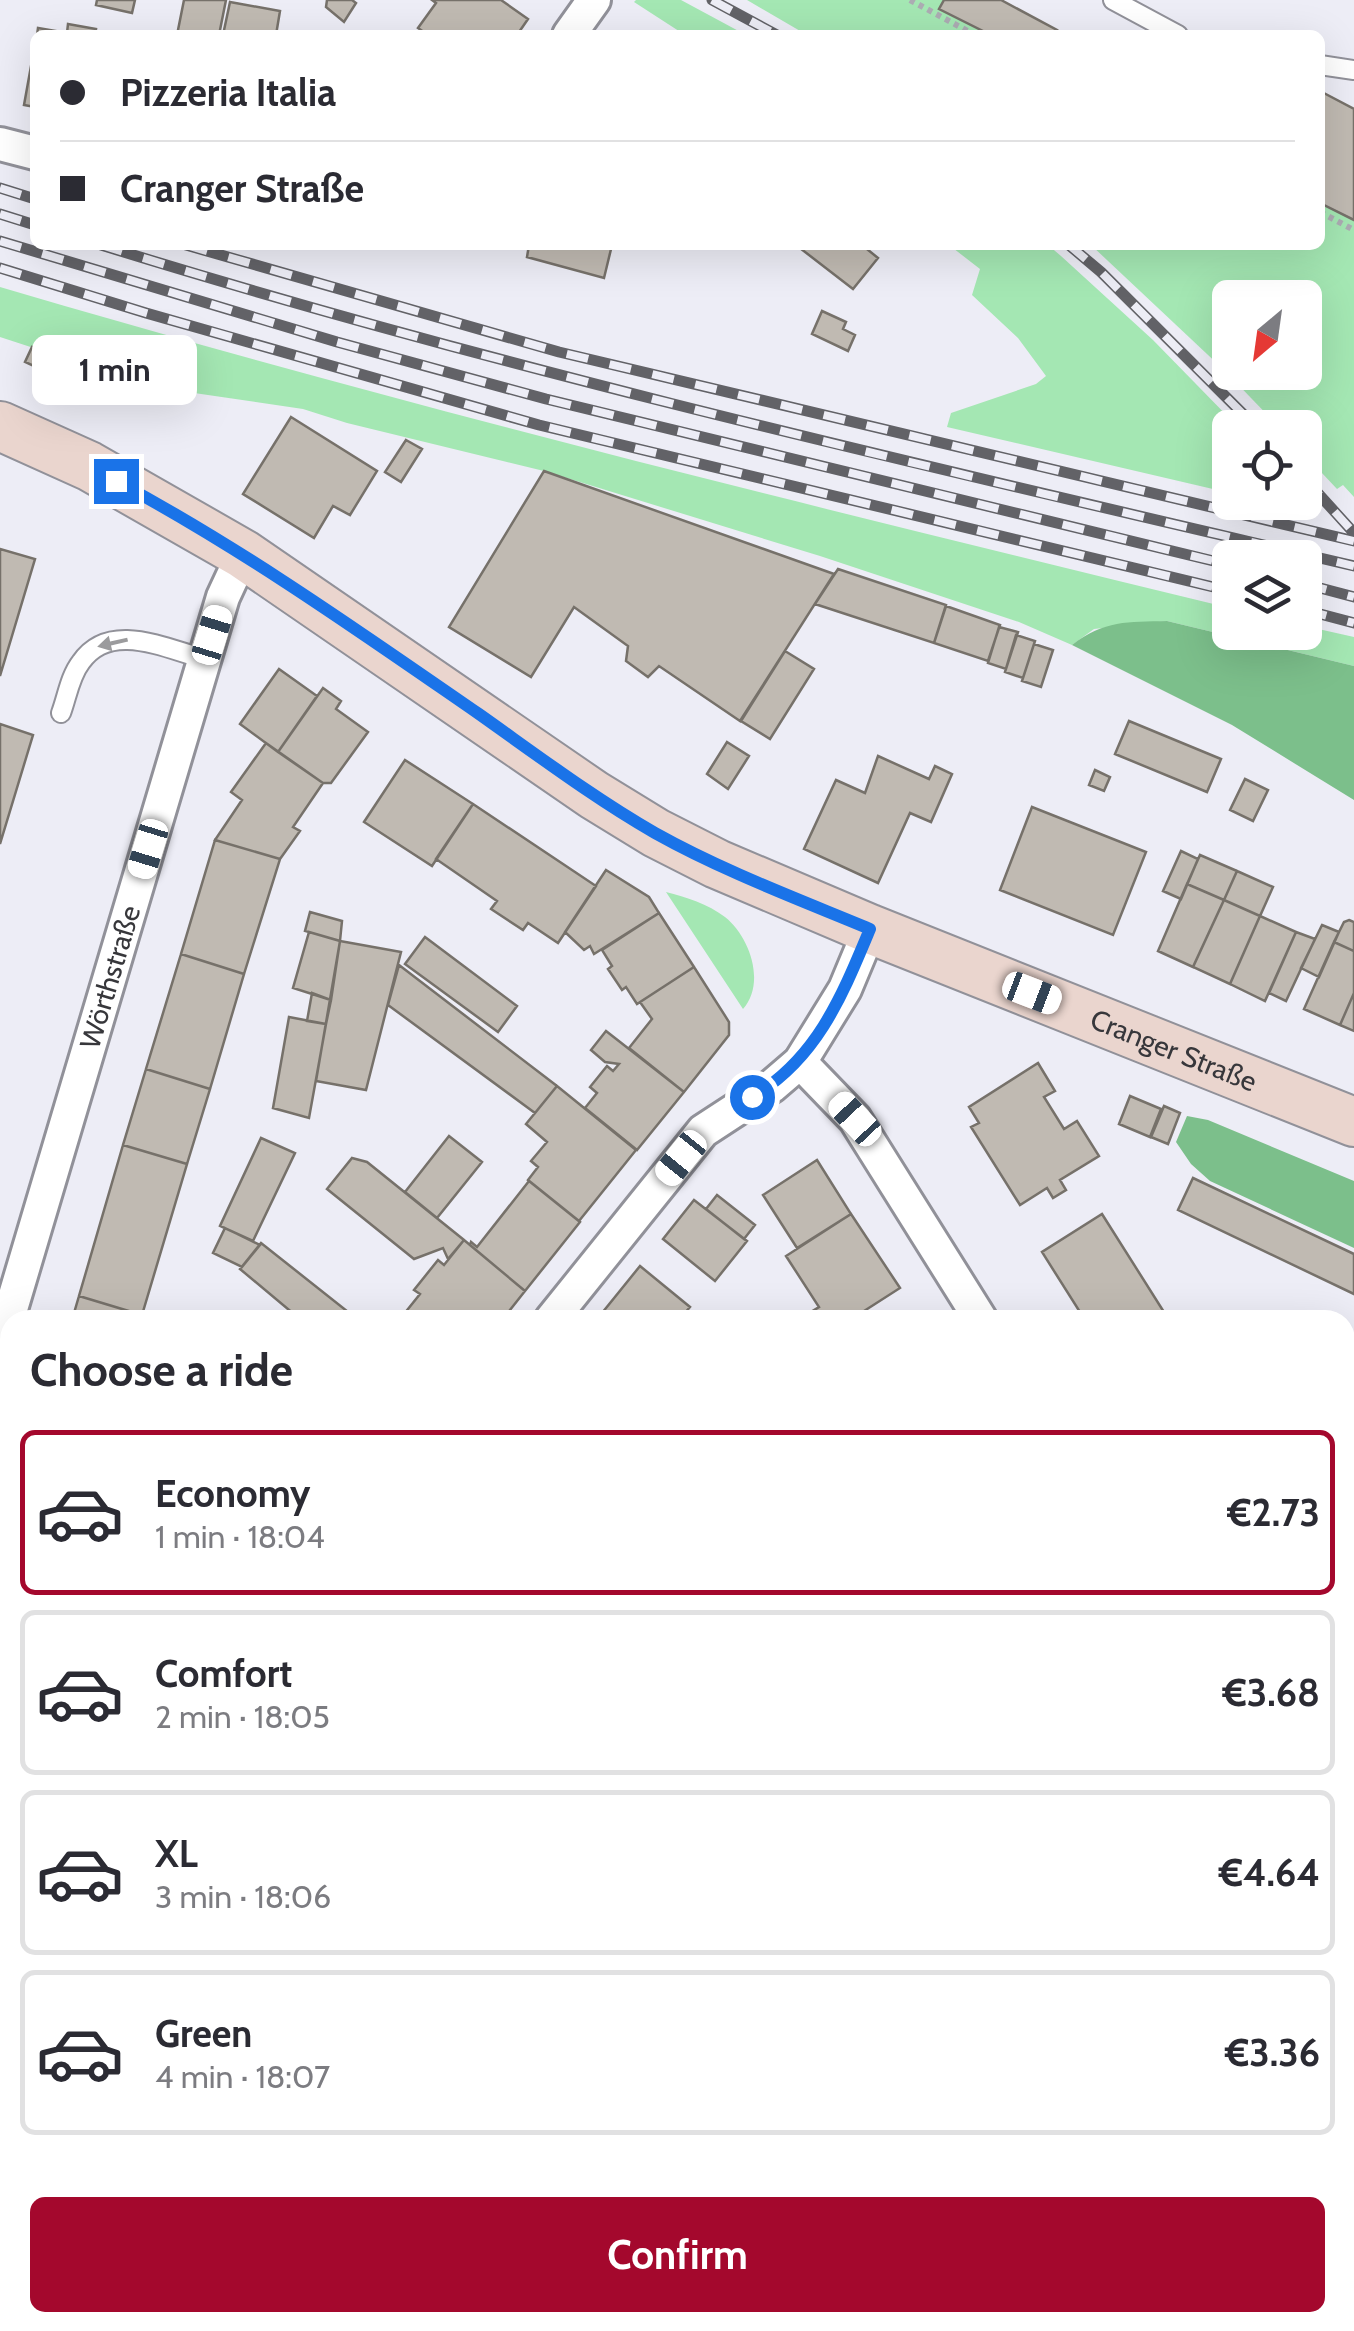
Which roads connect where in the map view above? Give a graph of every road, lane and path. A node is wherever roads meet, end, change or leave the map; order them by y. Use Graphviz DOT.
graph roads {
  1 [pos="594,0"];
  2 [pos="910,0"];
  3 [pos="1113,0"];
  4 [pos="573,30"];
  5 [pos="966,30"];
  6 [pos="1169,30"];
  7 [pos="1325,66"];
  8 [pos="1354,70"];
  9 [pos="0,144"];
  10 [pos="30,153"];
  11 [pos="1325,215"];
  12 [pos="1354,230"];
  13 [pos="0,426"];
  14 [pos="242,554"];
  15 [pos="204,659"];
  16 [pos="61,713"];
  17 [pos="870,929"];
  18 [pos="800,1062"];
  19 [pos="1354,1122"];
  20 [pos="11,1310"];
  21 [pos="558,1310"];
  22 [pos="975,1310"];
  1 -- 4 [label="street"];
  2 -- 5 [label="path"];
  3 -- 6 [label="lane"];
  7 -- 8 [label="lane"];
  9 -- 10 [label="street"];
  11 -- 12 [label="path"];
  13 -- 14 [label="street, Cranger Straße"];
  14 -- 15 [label="street, Wörthstraße"];
  14 -- 17 [label="street, Cranger Straße"];
  15 -- 16 [label="lane, one-way"];
  15 -- 20 [label="street, Wörthstraße"];
  17 -- 18 [label="street"];
  17 -- 19 [label="street, Cranger Straße"];
  18 -- 21 [label="street"];
  18 -- 22 [label="street"];
}
